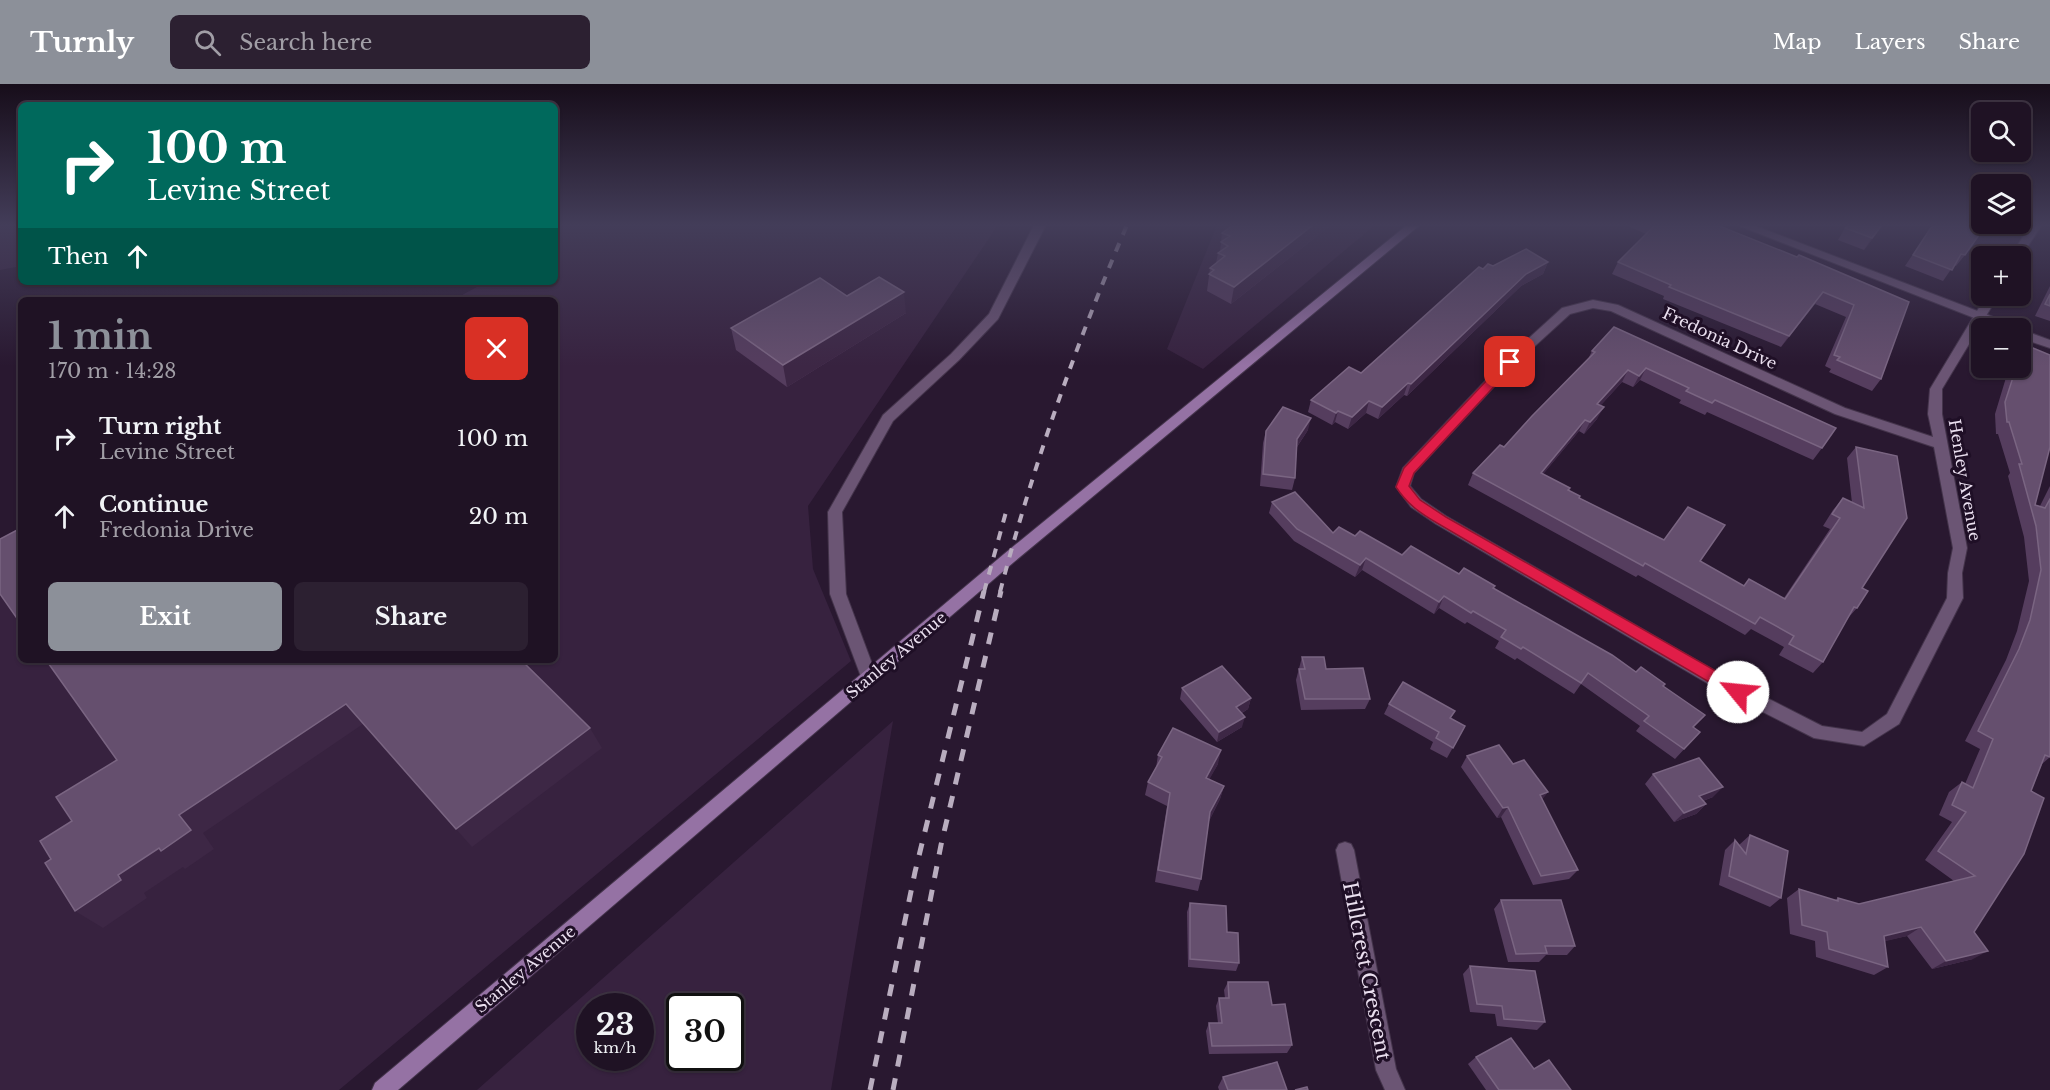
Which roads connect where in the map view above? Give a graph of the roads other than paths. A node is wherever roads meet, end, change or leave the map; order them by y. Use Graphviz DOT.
graph roads {
  1 [pos="1016,272"];
  2 [pos="1357,272"];
  3 [pos="1865,272"];
  4 [pos="1986,306"];
  5 [pos="1979,316"];
  6 [pos="1984,318"];
  7 [pos="2031,337"];
  8 [pos="2050,344"];
  9 [pos="1939,444"];
  10 [pos="869,677"];
  11 [pos="1893,719"];
  12 [pos="1345,850"];
  13 [pos="382,1090"];
  14 [pos="1395,1090"];
  1 -- 10 [label="street"];
  2 -- 10 [label="main road, Stanley Avenue"];
  3 -- 5 [label="street"];
  4 -- 5 [label="street, Henley Avenue"];
  5 -- 6 [label="street"];
  5 -- 9 [label="street, Henley Avenue"];
  7 -- 8 [label="street"];
  9 -- 11 [label="street, Henley Avenue"];
  9 -- 11 [label="street, Fredonia Drive"];
  10 -- 13 [label="main road, Stanley Avenue"];
  12 -- 14 [label="street, Hillcrest Crescent"];
}
